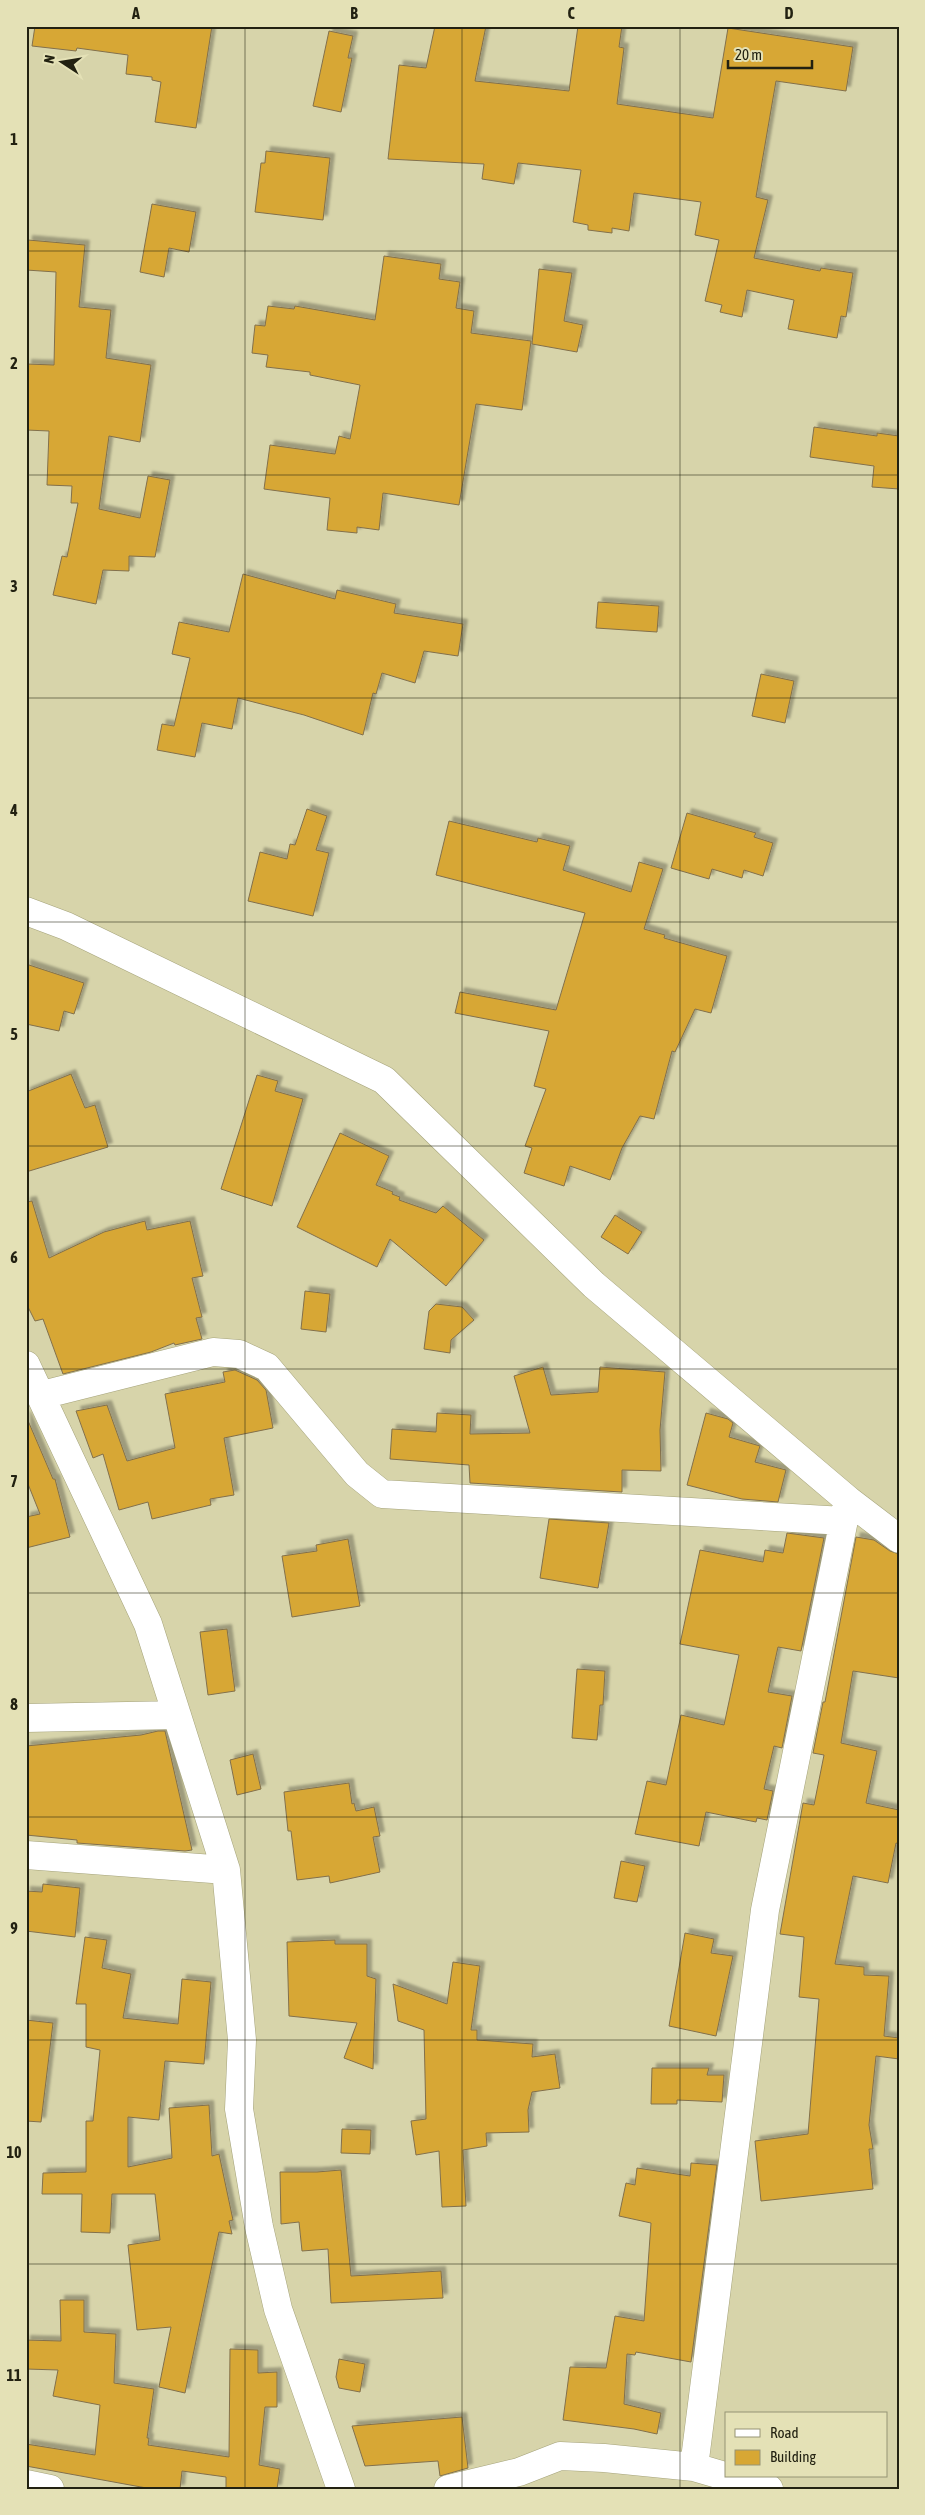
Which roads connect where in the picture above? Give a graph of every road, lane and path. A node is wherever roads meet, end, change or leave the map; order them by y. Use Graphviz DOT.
graph roads {
  1 [pos="26,911"];
  2 [pos="32,1379"];
  3 [pos="846,1510"];
  4 [pos="899,1539"];
  5 [pos="177,1715"];
  6 [pos="26,1718"];
  7 [pos="26,1855"];
  8 [pos="226,1870"];
  9 [pos="694,2467"];
  10 [pos="725,2476"];
  11 [pos="732,2478"];
  12 [pos="26,2484"];
  13 [pos="50,2489"];
  14 [pos="341,2489"];
  15 [pos="448,2489"];
  16 [pos="769,2489"];
  1 -- 3 [label="street"];
  2 -- 3 [label="street"];
  2 -- 5 [label="street"];
  3 -- 4 [label="street"];
  3 -- 9 [label="street"];
  5 -- 6 [label="street"];
  5 -- 8 [label="street"];
  7 -- 8 [label="street"];
  8 -- 14 [label="street"];
  9 -- 10 [label="street"];
  9 -- 15 [label="street"];
  11 -- 16 [label="street"];
  12 -- 13 [label="street"];
}
